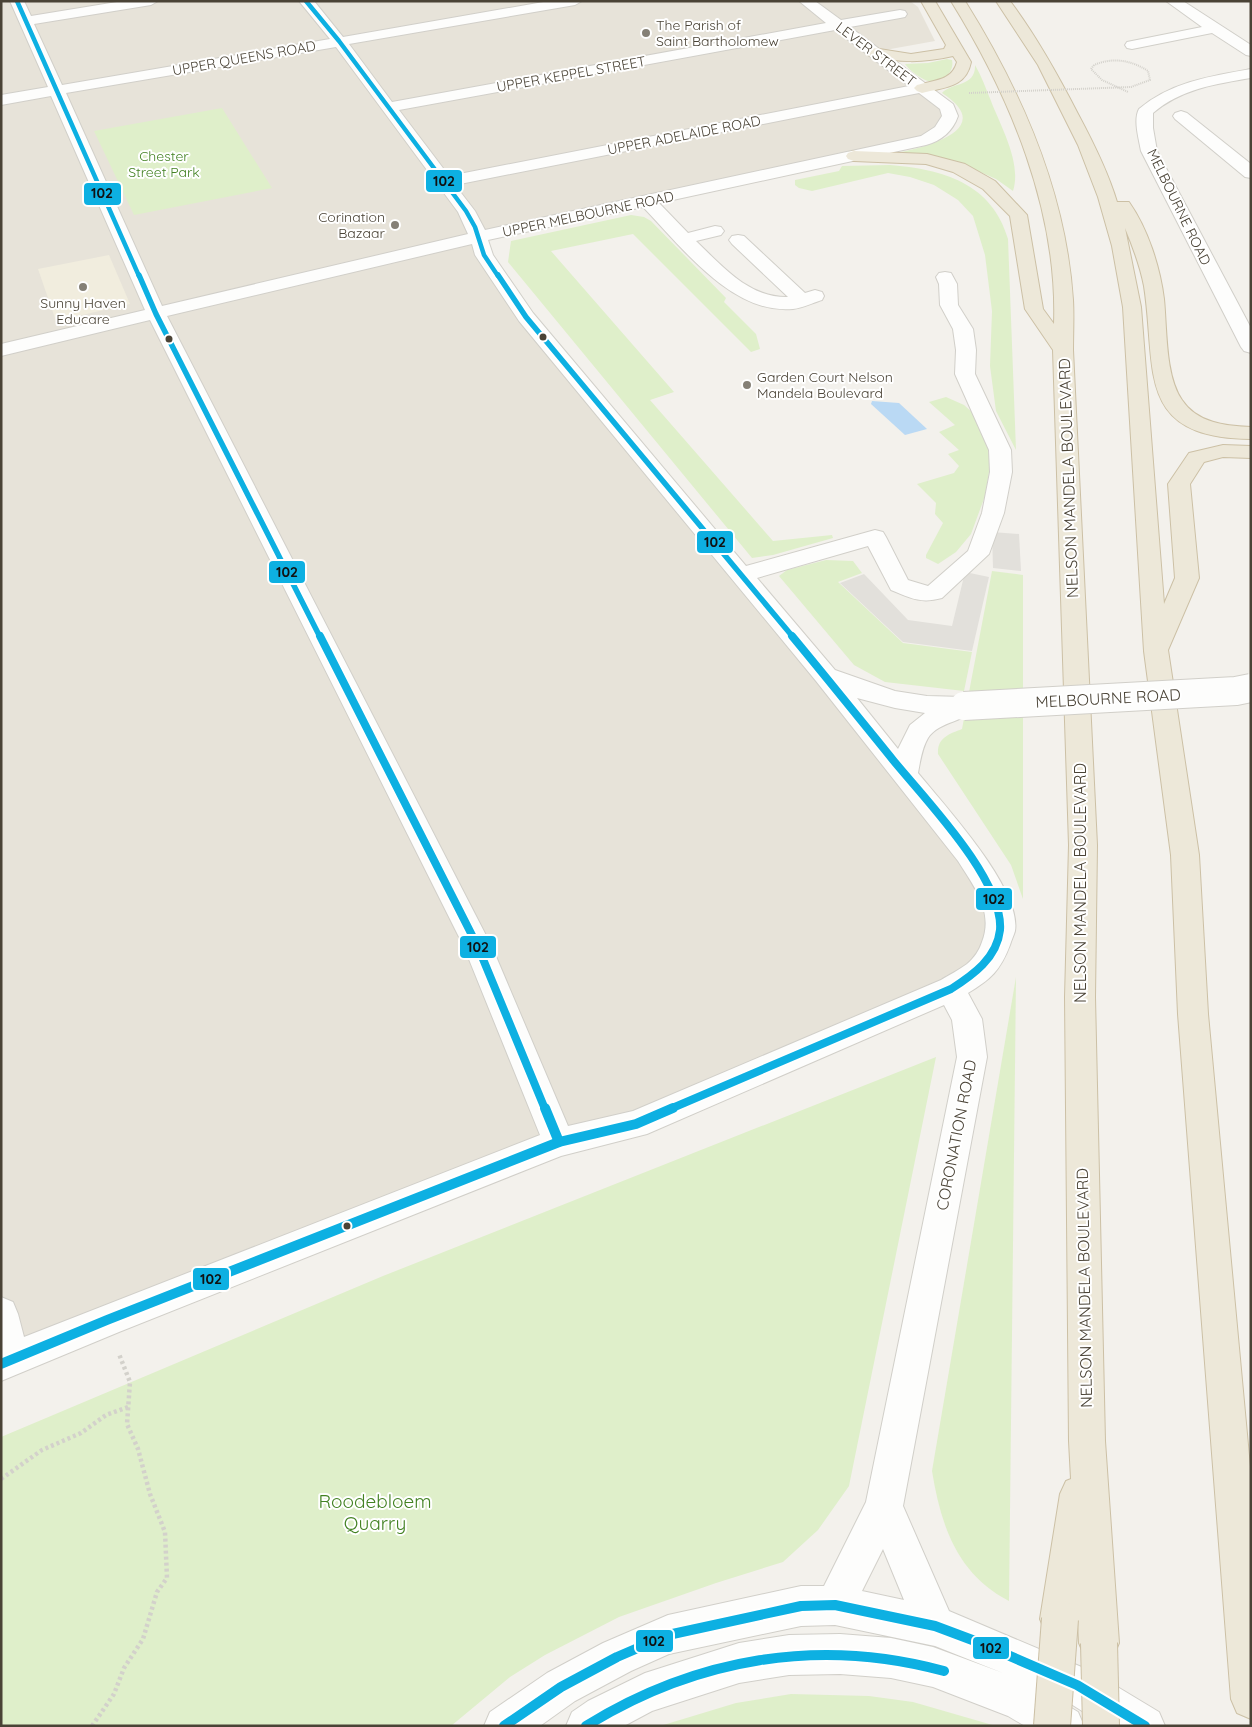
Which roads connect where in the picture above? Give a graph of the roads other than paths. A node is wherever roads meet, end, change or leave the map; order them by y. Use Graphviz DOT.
graph roads {
  1 [pos="17,1"];
  2 [pos="151,1"];
  3 [pos="306,1"];
  4 [pos="575,1"];
  5 [pos="806,1"];
  6 [pos="928,1"];
  7 [pos="958,1"];
  8 [pos="1003,1"];
  9 [pos="1173,1"];
  10 [pos="900,14"];
  11 [pos="26,21"];
  12 [pos="837,26"];
  13 [pos="1217,28"];
  14 [pos="339,41"];
  15 [pos="954,44"];
  16 [pos="1132,44"];
  17 [pos="873,52"];
  18 [pos="1251,52"];
  19 [pos="1251,73"];
  20 [pos="922,88"];
  21 [pos="57,90"];
  22 [pos="1,100"];
  23 [pos="389,107"];
  24 [pos="1181,116"];
  25 [pos="1086,145"];
  26 [pos="854,156"];
  27 [pos="1251,173"];
  28 [pos="446,182"];
  29 [pos="647,201"];
  30 [pos="716,231"];
  31 [pos="479,238"];
  32 [pos="684,239"];
  33 [pos="738,240"];
  34 [pos="945,278"];
  35 [pos="156,314"];
  36 [pos="1251,347"];
  37 [pos="1,350"];
  38 [pos="1063,350"];
  39 [pos="1251,433"];
  40 [pos="1251,452"];
  41 [pos="742,575"];
  42 [pos="1156,651"];
  43 [pos="825,675"];
  44 [pos="1251,688"];
  45 [pos="964,706"];
  46 [pos="904,775"];
  47 [pos="951,989"];
  48 [pos="560,1142"];
  49 [pos="1,1314"];
  50 [pos="6,1362"];
  51 [pos="1087,1441"];
  52 [pos="884,1506"];
  53 [pos="836,1605"];
  54 [pos="935,1626"];
  55 [pos="1251,1699"];
  56 [pos="504,1726"];
  57 [pos="586,1726"];
  58 [pos="1052,1726"];
  59 [pos="1064,1726"];
  60 [pos="1101,1726"];
  61 [pos="1145,1726"];
  1 -- 11 [label="street"];
  2 -- 11 [label="street"];
  3 -- 14 [label="street"];
  4 -- 14 [label="street, UPPER QUEENS ROAD"];
  5 -- 12 [label="street, LEVER STREET"];
  6 -- 15 [label="highway"];
  7 -- 38 [label="highway, NELSON MANDELA BOULEVARD"];
  8 -- 25 [label="highway"];
  9 -- 13 [label="street"];
  10 -- 12 [label="street, UPPER KEPPEL STREET"];
  11 -- 21 [label="street"];
  12 -- 17 [label="street, LEVER STREET"];
  12 -- 23 [label="street, UPPER KEPPEL STREET"];
  13 -- 16 [label="street"];
  13 -- 18 [label="street"];
  14 -- 21 [label="street, UPPER QUEENS ROAD"];
  14 -- 23 [label="street"];
  15 -- 17 [label="highway"];
  15 -- 20 [label="highway"];
  17 -- 20 [label="street, LEVER STREET"];
  19 -- 36 [label="street, MELBOURNE ROAD"];
  20 -- 26 [label="street, UPPER MELBOURNE ROAD"];
  20 -- 28 [label="street, UPPER ADELAIDE ROAD"];
  21 -- 22 [label="street, UPPER QUEENS ROAD"];
  21 -- 35 [label="street"];
  23 -- 28 [label="street"];
  24 -- 27 [label="street"];
  25 -- 39 [label="highway"];
  25 -- 42 [label="highway"];
  26 -- 29 [label="street, UPPER MELBOURNE ROAD"];
  26 -- 38 [label="highway"];
  28 -- 31 [label="street"];
  29 -- 31 [label="street, UPPER MELBOURNE ROAD"];
  29 -- 32 [label="street"];
  30 -- 32 [label="street"];
  31 -- 35 [label="street, UPPER MELBOURNE ROAD"];
  31 -- 41 [label="street"];
  32 -- 33 [label="street"];
  34 -- 41 [label="street"];
  35 -- 37 [label="street, UPPER MELBOURNE ROAD"];
  35 -- 48 [label="street"];
  38 -- 51 [label="highway, NELSON MANDELA BOULEVARD"];
  40 -- 42 [label="highway"];
  41 -- 43 [label="street"];
  42 -- 55 [label="highway"];
  43 -- 45 [label="street, MELBOURNE ROAD"];
  43 -- 46 [label="street"];
  44 -- 45 [label="street, MELBOURNE ROAD, bridge"];
  45 -- 46 [label="street, MELBOURNE ROAD"];
  46 -- 47 [label="street"];
  47 -- 48 [label="street"];
  47 -- 52 [label="street, CORONATION ROAD"];
  48 -- 50 [label="street"];
  49 -- 50 [label="street"];
  51 -- 58 [label="highway, bridge"];
  51 -- 60 [label="highway, NELSON MANDELA BOULEVARD, bridge"];
  52 -- 53 [label="street, CORONATION ROAD"];
  52 -- 54 [label="street"];
  53 -- 54 [label="street"];
  53 -- 56 [label="street"];
  54 -- 61 [label="street"];
  57 -- 59 [label="street"];
}
